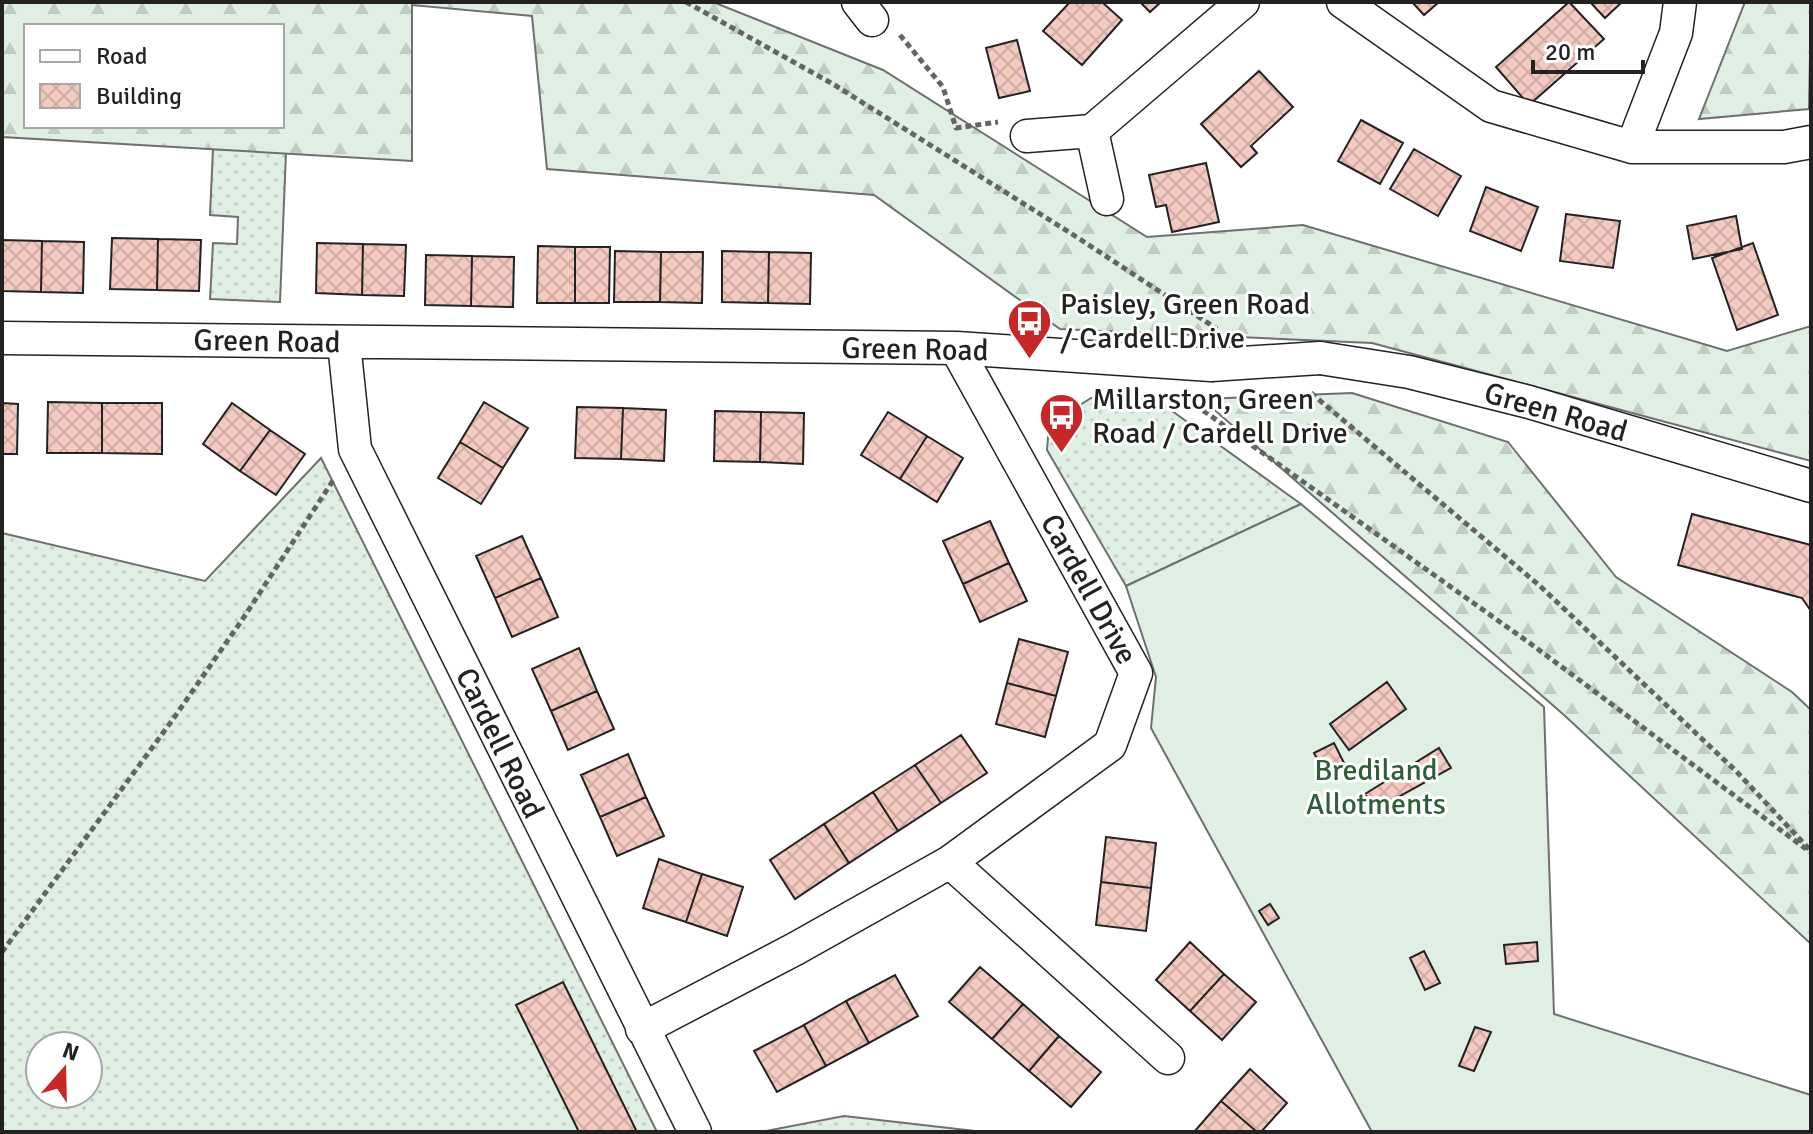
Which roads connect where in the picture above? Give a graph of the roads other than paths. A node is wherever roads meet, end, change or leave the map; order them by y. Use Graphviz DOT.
graph roads {
  1 [pos="1243,2"];
  2 [pos="1343,2"];
  3 [pos="1680,2"];
  4 [pos="1092,131"];
  5 [pos="1027,136"];
  6 [pos="1811,142"];
  7 [pos="1632,147"];
  8 [pos="1107,199"];
  9 [pos="2,338"];
  10 [pos="344,343"];
  11 [pos="956,348"];
  12 [pos="1811,486"];
  13 [pos="950,862"];
  14 [pos="642,1029"];
  15 [pos="1168,1058"];
  16 [pos="695,1132"];
  1 -- 4 [label="street"];
  2 -- 7 [label="street"];
  3 -- 7 [label="street"];
  4 -- 5 [label="street"];
  4 -- 8 [label="street"];
  6 -- 7 [label="street"];
  9 -- 10 [label="street, Green Road"];
  10 -- 11 [label="street, Green Road"];
  10 -- 14 [label="street, Cardell Road"];
  11 -- 12 [label="street, Green Road, bridge"];
  11 -- 13 [label="street, Cardell Drive"];
  13 -- 14 [label="street, Cardell Drive"];
  13 -- 15 [label="street"];
  14 -- 16 [label="street, Cardell Road"];
}
